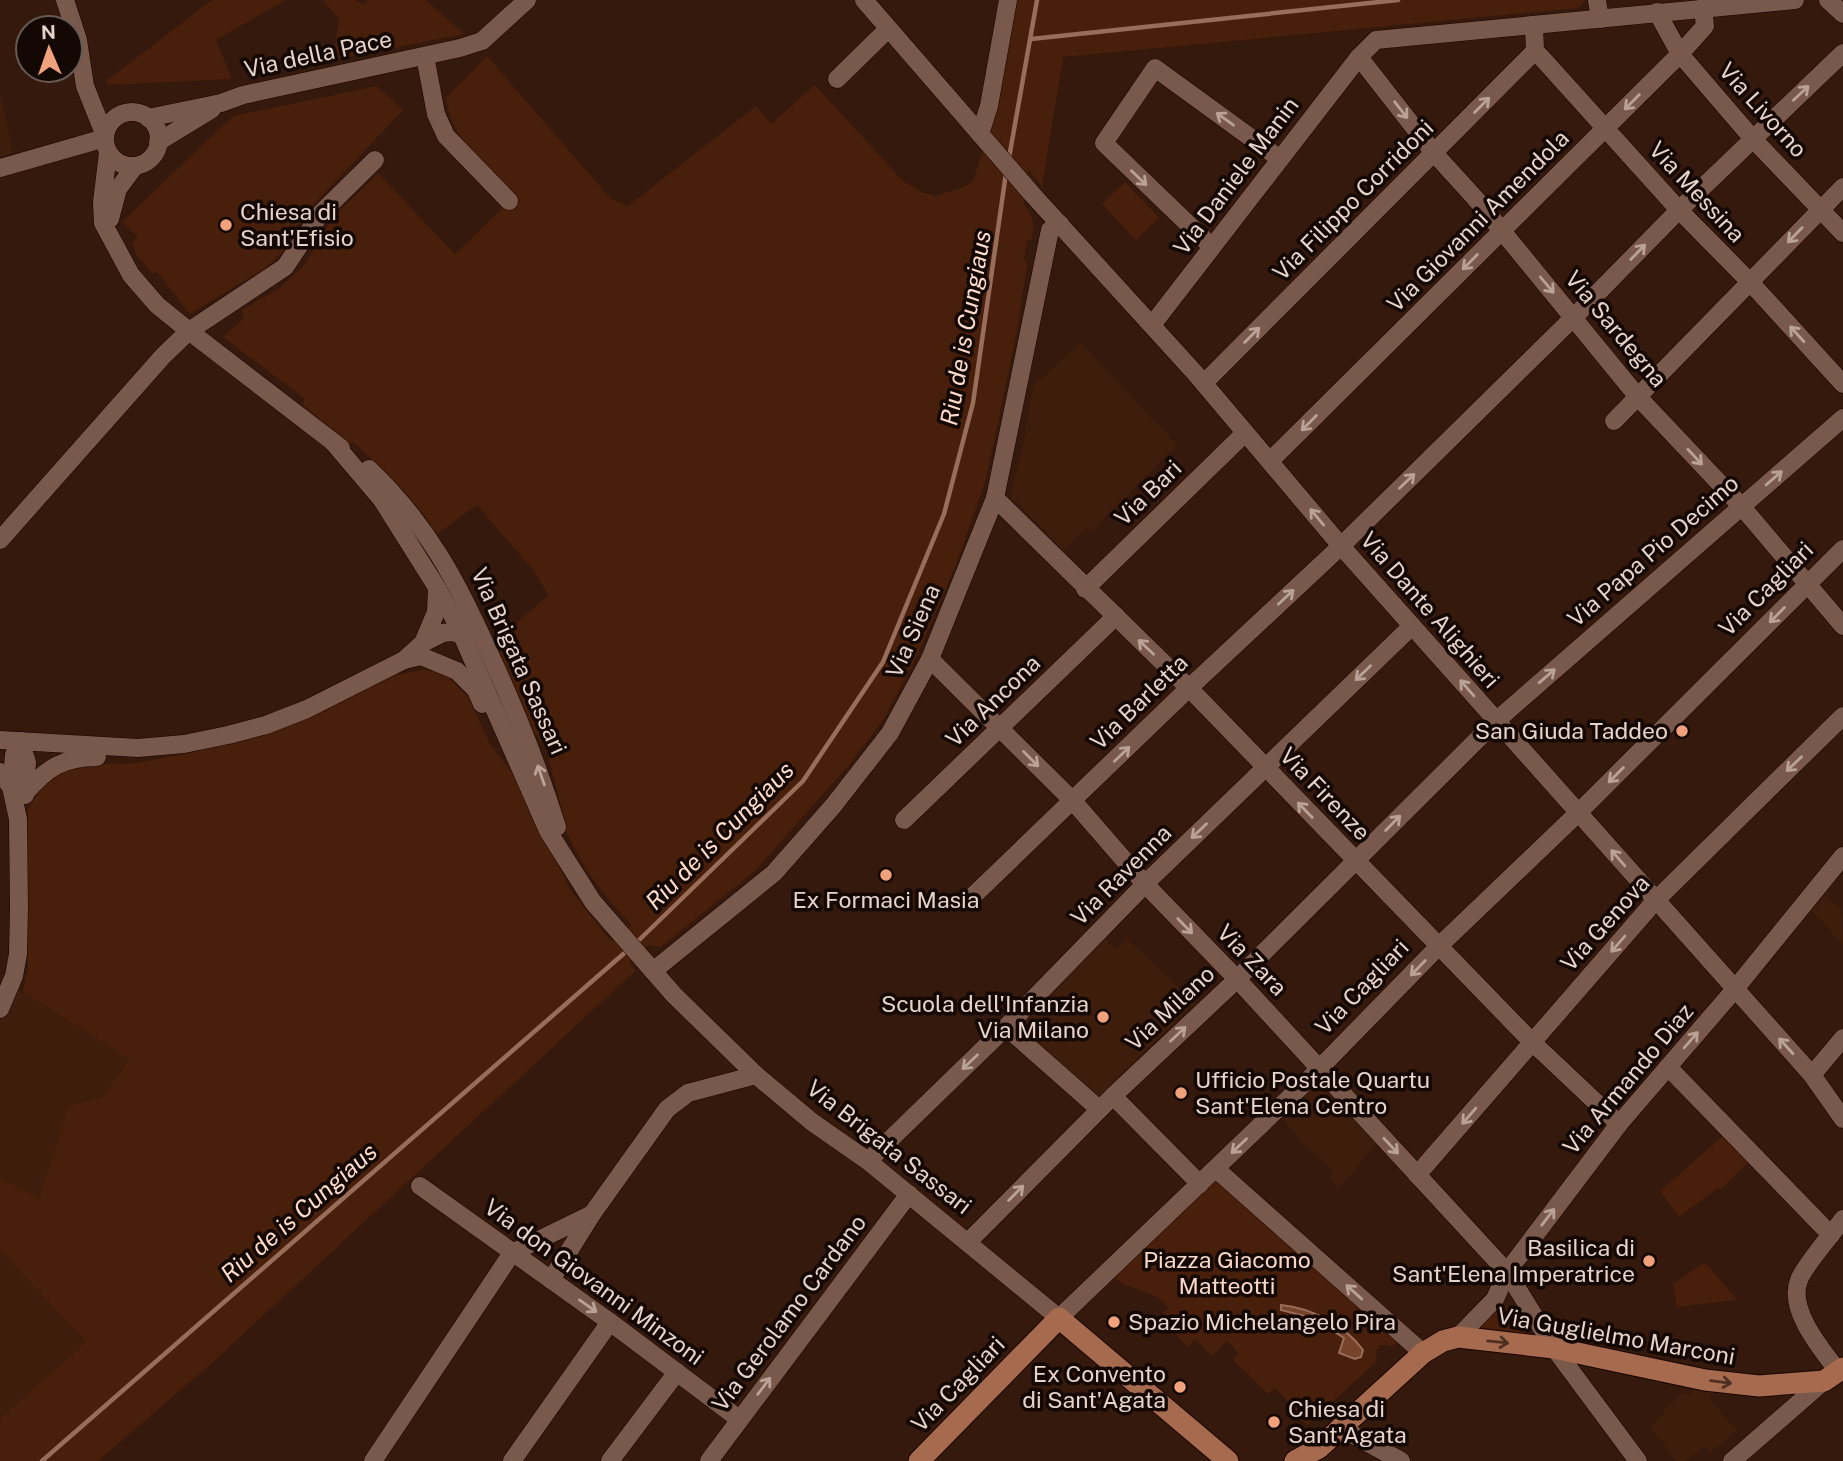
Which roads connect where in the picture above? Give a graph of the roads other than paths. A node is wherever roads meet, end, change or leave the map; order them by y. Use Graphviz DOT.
graph roads {
  1 [pos="65,0"];
  2 [pos="864,0"];
  3 [pos="1007,0"];
  4 [pos="1597,0"];
  5 [pos="1796,0"];
  6 [pos="1828,0"];
  7 [pos="525,1"];
  8 [pos="1703,8"];
  9 [pos="1657,12"];
  10 [pos="1843,14"];
  11 [pos="1600,19"];
  12 [pos="1534,26"];
  13 [pos="888,29"];
  14 [pos="1535,51"];
  15 [pos="1843,53"];
  16 [pos="1680,54"];
  17 [pos="425,56"];
  18 [pos="1359,57"];
  19 [pos="837,79"];
  20 [pos="85,86"];
  21 [pos="221,103"];
  22 [pos="123,114"];
  23 [pos="148,118"];
  24 [pos="1605,129"];
  25 [pos="985,139"];
  26 [pos="1753,139"];
  27 [pos="106,142"];
  28 [pos="158,142"];
  29 [pos="1434,153"];
  30 [pos="1280,159"];
  31 [pos="375,160"];
  32 [pos="135,166"];
  33 [pos="0,168"];
  34 [pos="1843,187"];
  35 [pos="509,201"];
  36 [pos="1821,209"];
  37 [pos="1679,210"];
  38 [pos="1060,224"];
  39 [pos="1502,231"];
  40 [pos="1843,233"];
  41 [pos="109,236"];
  42 [pos="1212,247"];
  43 [pos="1750,282"];
  44 [pos="1574,317"];
  45 [pos="1152,324"];
  46 [pos="189,331"];
  47 [pos="1841,377"];
  48 [pos="1204,383"];
  49 [pos="1638,397"];
  50 [pos="1843,418"];
  51 [pos="1614,421"];
  52 [pos="1245,433"];
  53 [pos="1270,461"];
  54 [pos="388,497"];
  55 [pos="995,498"];
  56 [pos="1742,507"];
  57 [pos="430,539"];
  58 [pos="0,540"];
  59 [pos="1341,546"];
  60 [pos="1843,549"];
  61 [pos="1808,584"];
  62 [pos="436,586"];
  63 [pos="1085,589"];
  64 [pos="1116,616"];
  65 [pos="1412,625"];
  66 [pos="1843,626"];
  67 [pos="461,634"];
  68 [pos="416,653"];
  69 [pos="930,659"];
  70 [pos="1189,688"];
  71 [pos="1843,716"];
  72 [pos="519,717"];
  73 [pos="1496,721"];
  74 [pos="501,724"];
  75 [pos="1001,729"];
  76 [pos="0,740"];
  77 [pos="20,741"];
  78 [pos="138,748"];
  79 [pos="1265,768"];
  80 [pos="0,772"];
  81 [pos="18,790"];
  82 [pos="1073,801"];
  83 [pos="1578,813"];
  84 [pos="904,820"];
  85 [pos="1843,856"];
  86 [pos="1354,861"];
  87 [pos="569,864"];
  88 [pos="1145,884"];
  89 [pos="973,896"];
  90 [pos="1655,901"];
  91 [pos="1439,946"];
  92 [pos="653,971"];
  93 [pos="1237,979"];
  94 [pos="1735,989"];
  95 [pos="0,1009"];
  96 [pos="1006,1027"];
  97 [pos="1843,1038"];
  98 [pos="1532,1042"];
  99 [pos="1668,1067"];
  100 [pos="1320,1068"];
  101 [pos="756,1075"];
  102 [pos="1812,1075"];
  103 [pos="1113,1096"];
  104 [pos="1099,1109"];
  105 [pos="1843,1119"];
  106 [pos="1619,1124"];
  107 [pos="868,1161"];
  108 [pos="1216,1169"];
  109 [pos="1418,1175"];
  110 [pos="1200,1184"];
  111 [pos="420,1186"];
  112 [pos="909,1194"];
  113 [pos="592,1214"];
  114 [pos="1843,1219"];
  115 [pos="1831,1235"];
  116 [pos="968,1242"];
  117 [pos="512,1253"];
  118 [pos="1507,1272"];
  119 [pos="551,1280"];
  120 [pos="1493,1301"];
  121 [pos="1528,1305"];
  122 [pos="1059,1318"];
  123 [pos="610,1322"];
  124 [pos="1458,1337"];
  125 [pos="1554,1348"];
  126 [pos="1423,1353"];
  127 [pos="677,1373"];
  128 [pos="1835,1373"];
  129 [pos="739,1419"];
  130 [pos="1339,1427"];
  131 [pos="1205,1452"];
  132 [pos="1314,1454"];
  133 [pos="373,1461"];
  134 [pos="512,1461"];
  135 [pos="610,1461"];
  136 [pos="709,1461"];
  137 [pos="919,1461"];
  138 [pos="1228,1461"];
  139 [pos="1295,1461"];
  140 [pos="1401,1461"];
  141 [pos="1638,1461"];
  142 [pos="1732,1461"];
  1 -- 20 [label="street"];
  2 -- 13 [label="street, Via Dante Alighieri"];
  3 -- 25 [label="street"];
  4 -- 11 [label="street"];
  5 -- 8 [label="street, Via Daniele Manin"];
  6 -- 10 [label="street"];
  7 -- 17 [label="street, Via della Pace"];
  8 -- 9 [label="street, Via Daniele Manin"];
  8 -- 16 [label="street, Via Giovanni Amendola"];
  9 -- 11 [label="street, Via Daniele Manin"];
  9 -- 16 [label="street, Via Livorno"];
  11 -- 12 [label="street, Via Daniele Manin"];
  12 -- 14 [label="street"];
  12 -- 18 [label="street, Via Daniele Manin"];
  13 -- 19 [label="street"];
  13 -- 25 [label="street, Via Dante Alighieri"];
  14 -- 24 [label="street, Via Messina"];
  29 -- 14 [label="street, Via Filippo Corridoni, one-way"];
  26 -- 15 [label="street, Via Barletta, one-way"];
  16 -- 24 [label="street, Via Giovanni Amendola, one-way"];
  16 -- 26 [label="street, Via Livorno"];
  17 -- 21 [label="street, Via della Pace"];
  17 -- 35 [label="street, Via della Pace"];
  18 -- 29 [label="street, Via Sardegna, one-way"];
  18 -- 30 [label="street, Via Daniele Manin"];
  20 -- 22 [label="street"];
  20 -- 27 [label="street"];
  21 -- 23 [label="street, Via della Pace"];
  21 -- 28 [label="street, Via della Pace"];
  22 -- 23 [label="street"];
  22 -- 27 [label="street"];
  23 -- 28 [label="street"];
  24 -- 37 [label="street, Via Messina"];
  24 -- 39 [label="street, Via Giovanni Amendola"];
  25 -- 38 [label="street, Via Dante Alighieri"];
  26 -- 36 [label="street, Via Livorno"];
  26 -- 37 [label="street, Via Barletta"];
  27 -- 32 [label="street"];
  27 -- 33 [label="street"];
  27 -- 41 [label="street"];
  28 -- 32 [label="street"];
  29 -- 39 [label="street, Via Sardegna"];
  48 -- 29 [label="street, Via Filippo Corridoni, one-way"];
  30 -- 42 [label="street, Via Daniele Manin"];
  30 -- 42 [label="street, one-way"];
  31 -- 46 [label="street"];
  32 -- 41 [label="street"];
  34 -- 36 [label="street"];
  36 -- 40 [label="street, Via Livorno"];
  36 -- 43 [label="street, one-way"];
  37 -- 43 [label="street, Via Messina"];
  44 -- 37 [label="street, Via Barletta, one-way"];
  38 -- 45 [label="street, Via Dante Alighieri"];
  38 -- 55 [label="street, Via Siena"];
  39 -- 44 [label="street, Via Sardegna, one-way"];
  39 -- 53 [label="street, Via Giovanni Amendola, one-way"];
  41 -- 46 [label="street"];
  42 -- 45 [label="street, Via Daniele Manin"];
  47 -- 43 [label="street, Via Messina, one-way"];
  43 -- 49 [label="street"];
  44 -- 49 [label="street, Via Sardegna"];
  59 -- 44 [label="street, Via Barletta, one-way"];
  45 -- 48 [label="street, Via Dante Alighieri"];
  46 -- 54 [label="street"];
  46 -- 58 [label="street"];
  48 -- 52 [label="street, Via Dante Alighieri"];
  49 -- 51 [label="street"];
  49 -- 56 [label="street, Via Sardegna, one-way"];
  56 -- 50 [label="street, Via Papa Pio Decimo, one-way"];
  52 -- 53 [label="street, Via Dante Alighieri"];
  52 -- 63 [label="street, Via Bari"];
  59 -- 53 [label="street, Via Dante Alighieri, one-way"];
  54 -- 57 [label="street, Via Brigata Sassari"];
  54 -- 62 [label="street, Via Brigata Sassari"];
  55 -- 63 [label="street, Via Firenze"];
  55 -- 69 [label="street, Via Siena"];
  56 -- 61 [label="street, Via Sardegna"];
  73 -- 56 [label="street, Via Papa Pio Decimo, one-way"];
  57 -- 67 [label="street"];
  57 -- 72 [label="street, Via Brigata Sassari"];
  59 -- 65 [label="street, Via Dante Alighieri"];
  70 -- 59 [label="street, Via Barletta, one-way"];
  60 -- 61 [label="street, Via Cagliari"];
  61 -- 66 [label="street, Via Sardegna"];
  61 -- 83 [label="street, Via Cagliari, one-way"];
  62 -- 67 [label="street, Via Brigata Sassari"];
  62 -- 68 [label="street"];
  63 -- 64 [label="street, Via Firenze"];
  70 -- 64 [label="street, Via Firenze, one-way"];
  64 -- 75 [label="street, Via Ancona"];
  73 -- 65 [label="street, Via Dante Alighieri, one-way"];
  65 -- 79 [label="street, Via Ravenna, one-way"];
  67 -- 68 [label="street"];
  67 -- 72 [label="street, Via Brigata Sassari"];
  67 -- 74 [label="street, Via Brigata Sassari"];
  68 -- 74 [label="street"];
  68 -- 78 [label="street"];
  69 -- 75 [label="street, Via Zara"];
  69 -- 92 [label="street, Via Siena"];
  70 -- 79 [label="street, Via Firenze"];
  82 -- 70 [label="street, Via Barletta, one-way"];
  71 -- 90 [label="street, Via Genova, one-way"];
  87 -- 72 [label="street, Via Brigata Sassari, one-way"];
  73 -- 83 [label="street, Via Dante Alighieri"];
  86 -- 73 [label="street, Via Milano, one-way"];
  74 -- 87 [label="street, Via Brigata Sassari"];
  75 -- 82 [label="street, Via Zara, one-way"];
  75 -- 84 [label="street, Via Ancona"];
  76 -- 77 [label="street"];
  77 -- 78 [label="street"];
  77 -- 81 [label="street"];
  78 -- 81 [label="street"];
  86 -- 79 [label="street, Via Firenze, one-way"];
  79 -- 88 [label="street, Via Ravenna, one-way"];
  80 -- 81 [label="street"];
  81 -- 95 [label="street"];
  82 -- 88 [label="street, Via Zara"];
  82 -- 89 [label="street, Via Barletta"];
  90 -- 83 [label="street, Via Dante Alighieri, one-way"];
  83 -- 91 [label="street, Via Cagliari"];
  85 -- 94 [label="street, Via Armando Diaz"];
  86 -- 91 [label="street, Via Firenze"];
  86 -- 93 [label="street, Via Milano"];
  87 -- 92 [label="street, Via Brigata Sassari"];
  88 -- 93 [label="street, Via Zara, one-way"];
  88 -- 96 [label="street, Via Ravenna"];
  90 -- 94 [label="street, Via Dante Alighieri"];
  90 -- 98 [label="street, Via Genova, one-way"];
  91 -- 98 [label="street, Via Firenze"];
  91 -- 100 [label="street, Via Cagliari, one-way"];
  92 -- 101 [label="street, Via Brigata Sassari"];
  93 -- 100 [label="street, Via Zara"];
  103 -- 93 [label="street, Via Milano, one-way"];
  99 -- 94 [label="street, Via Armando Diaz, one-way"];
  102 -- 94 [label="street, Via Dante Alighieri, one-way"];
  96 -- 104 [label="street"];
  96 -- 107 [label="street, Via Ravenna, one-way"];
  97 -- 102 [label="street"];
  98 -- 106 [label="street, Via Firenze"];
  98 -- 109 [label="street, Via Genova, one-way"];
  99 -- 106 [label="street, Via Armando Diaz"];
  99 -- 115 [label="street"];
  100 -- 108 [label="street, Via Cagliari, one-way"];
  100 -- 109 [label="street, Via Zara, one-way"];
  101 -- 107 [label="street, Via Brigata Sassari"];
  101 -- 113 [label="street"];
  102 -- 105 [label="street, Via Dante Alighieri"];
  103 -- 104 [label="street, Via Milano"];
  103 -- 110 [label="street"];
  116 -- 104 [label="street, Via Milano, one-way"];
  118 -- 106 [label="street, Via Armando Diaz, one-way"];
  107 -- 112 [label="street, Via Brigata Sassari"];
  108 -- 110 [label="street, Via Cagliari"];
  126 -- 108 [label="street, one-way"];
  109 -- 118 [label="street, Via Zara"];
  110 -- 122 [label="street, Via Cagliari"];
  111 -- 117 [label="street, Via don Giovanni Minzoni"];
  112 -- 116 [label="street, Via Brigata Sassari"];
  129 -- 112 [label="street, Via Gerolamo Cardano, one-way"];
  113 -- 117 [label="street"];
  113 -- 119 [label="street"];
  114 -- 115 [label="street"];
  115 -- 128 [label="street"];
  116 -- 122 [label="street, Via Brigata Sassari"];
  117 -- 119 [label="street, Via don Giovanni Minzoni"];
  117 -- 133 [label="street"];
  118 -- 120 [label="street, Via Armando Diaz"];
  118 -- 121 [label="street, Via Zara"];
  119 -- 123 [label="street, Via don Giovanni Minzoni, one-way"];
  120 -- 121 [label="street"];
  120 -- 124 [label="street, Via Armando Diaz"];
  121 -- 125 [label="street, Via Zara"];
  122 -- 131 [label="main road, Via Brigata Sassari"];
  122 -- 137 [label="main road, Via Cagliari"];
  123 -- 127 [label="street, Via don Giovanni Minzoni"];
  123 -- 134 [label="street"];
  124 -- 125 [label="main road, Via Guglielmo Marconi, one-way"];
  124 -- 126 [label="main road"];
  125 -- 128 [label="main road, Via Guglielmo Marconi, one-way"];
  125 -- 141 [label="street, Via Zara"];
  126 -- 130 [label="main road"];
  127 -- 129 [label="street, Via don Giovanni Minzoni"];
  127 -- 135 [label="street"];
  128 -- 142 [label="street"];
  129 -- 136 [label="street, Via Gerolamo Cardano"];
  130 -- 132 [label="main road"];
  130 -- 140 [label="street"];
  131 -- 138 [label="main road, Via Brigata Sassari"];
  132 -- 139 [label="main road"];
}
